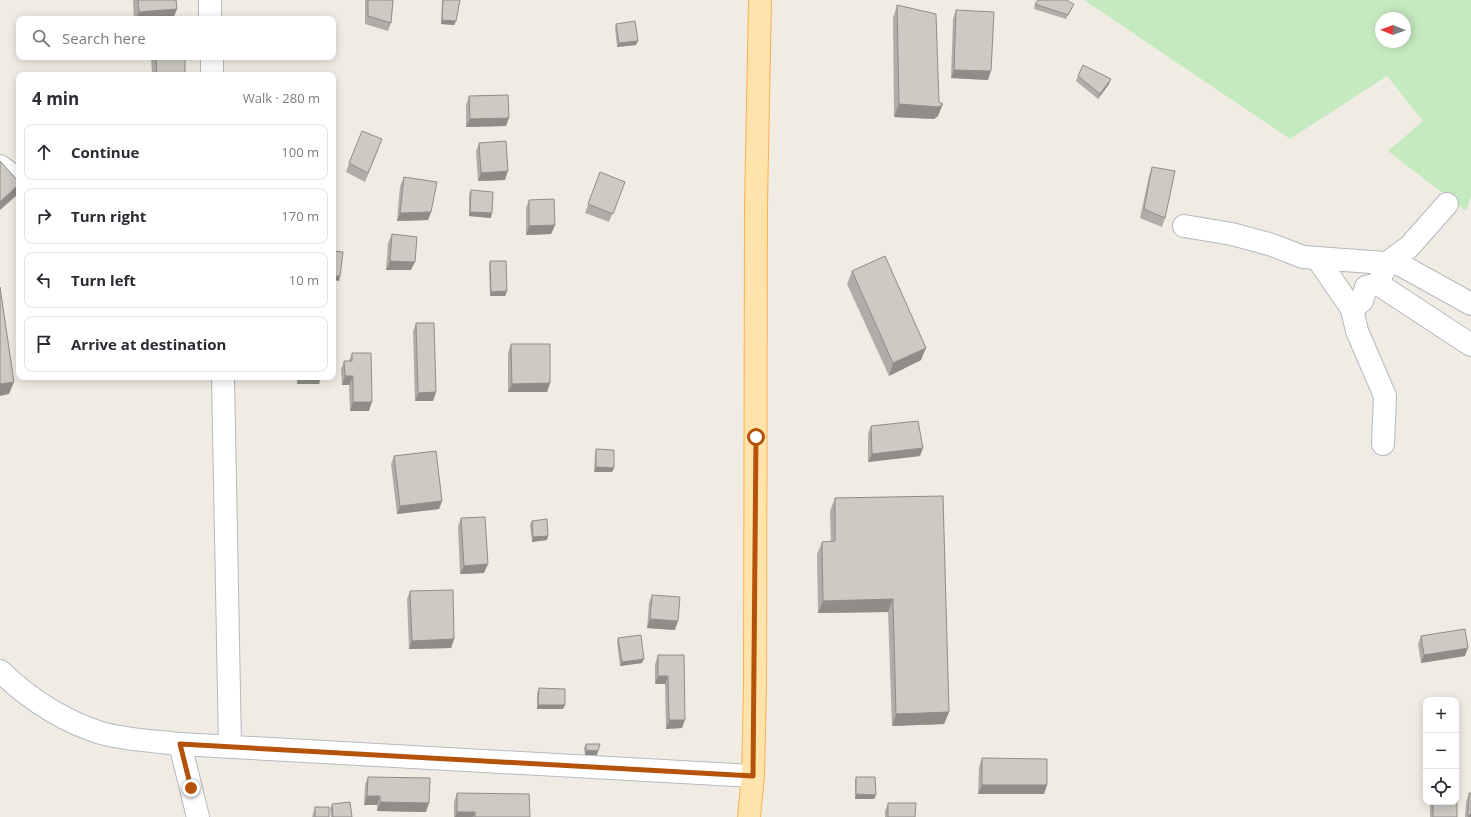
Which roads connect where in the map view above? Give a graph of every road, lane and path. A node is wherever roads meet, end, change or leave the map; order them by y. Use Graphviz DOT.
graph roads {
  1 [pos="210,0"];
  2 [pos="760,0"];
  3 [pos="210,16"];
  4 [pos="212,60"];
  5 [pos="212,72"];
  6 [pos="0,166"];
  7 [pos="16,178"];
  8 [pos="1447,204"];
  9 [pos="1184,226"];
  10 [pos="1317,258"];
  11 [pos="1387,264"];
  12 [pos="1378,284"];
  13 [pos="1471,304"];
  14 [pos="1352,309"];
  15 [pos="1471,345"];
  16 [pos="223,380"];
  17 [pos="1383,444"];
  18 [pos="0,671"];
  19 [pos="180,744"];
  20 [pos="230,746"];
  21 [pos="753,776"];
  22 [pos="198,817"];
  23 [pos="749,817"];
  1 -- 3 [label="street"];
  2 -- 21 [label="main road"];
  4 -- 5 [label="street"];
  6 -- 7 [label="street"];
  8 -- 11 [label="street"];
  9 -- 10 [label="street"];
  10 -- 11 [label="street"];
  10 -- 14 [label="street"];
  11 -- 12 [label="street"];
  11 -- 13 [label="street"];
  12 -- 14 [label="street"];
  12 -- 15 [label="street"];
  14 -- 17 [label="street"];
  16 -- 20 [label="street"];
  18 -- 19 [label="street"];
  19 -- 20 [label="street"];
  19 -- 22 [label="street"];
  20 -- 21 [label="street"];
  21 -- 23 [label="main road"];
}
